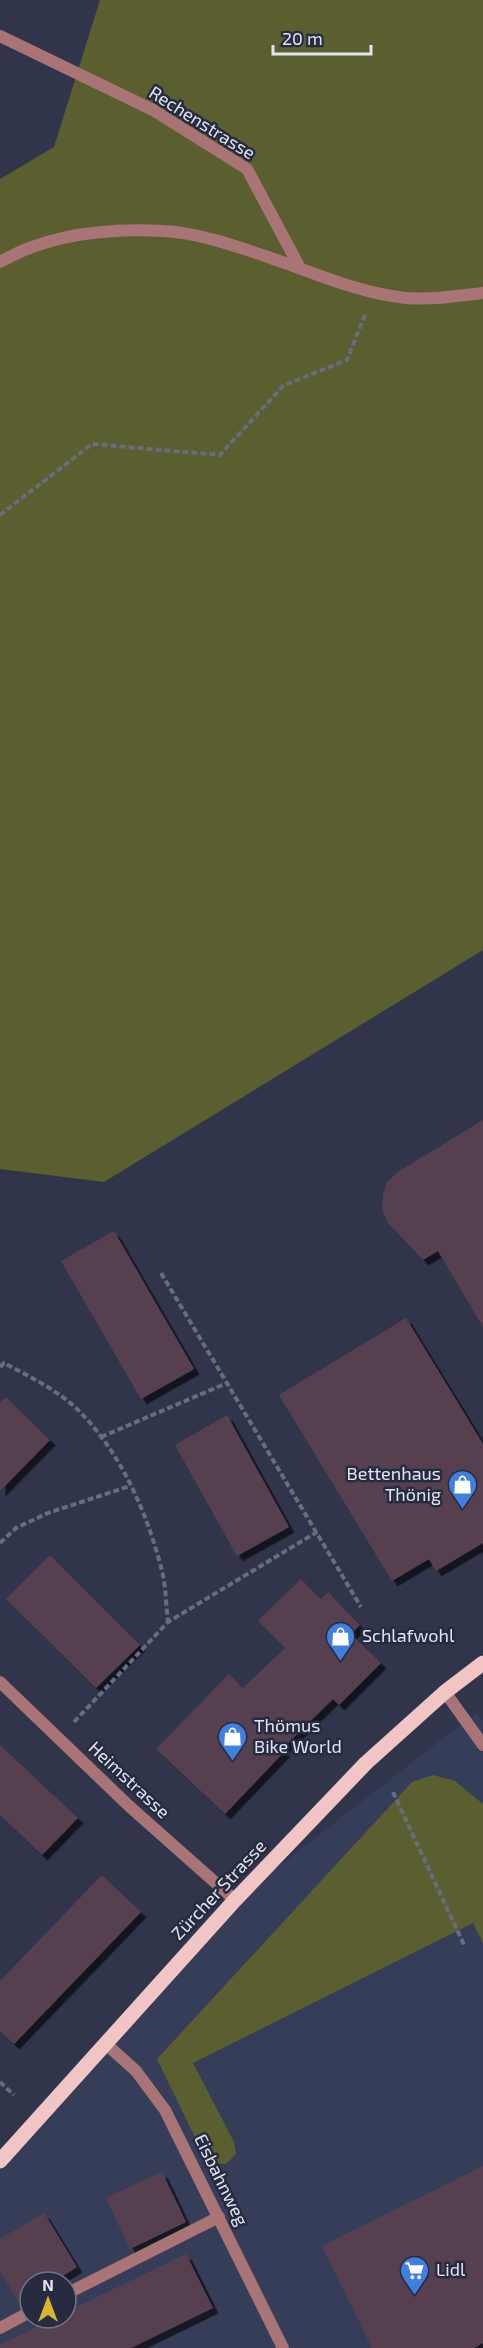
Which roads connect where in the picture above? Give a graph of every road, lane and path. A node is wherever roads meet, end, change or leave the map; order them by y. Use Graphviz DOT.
graph roads {
  1 [pos="0,36"];
  2 [pos="0,262"];
  3 [pos="300,268"];
  4 [pos="483,293"];
  5 [pos="366,313"];
  6 [pos="0,515"];
  7 [pos="161,1273"];
  8 [pos="0,1367"];
  9 [pos="227,1383"];
  10 [pos="101,1438"];
  11 [pos="130,1486"];
  12 [pos="317,1532"];
  13 [pos="0,1544"];
  14 [pos="362,1607"];
  15 [pos="168,1622"];
  16 [pos="483,1663"];
  17 [pos="0,1682"];
  18 [pos="445,1692"];
  19 [pos="72,1724"];
  20 [pos="483,1745"];
  21 [pos="393,1792"];
  22 [pos="235,1900"];
  23 [pos="465,1947"];
  24 [pos="105,2043"];
  25 [pos="0,2082"];
  26 [pos="14,2095"];
  27 [pos="0,2161"];
  28 [pos="219,2217"];
  29 [pos="78,2288"];
  30 [pos="18,2318"];
  31 [pos="0,2328"];
  32 [pos="283,2348"];
  1 -- 3 [label="street, Rechenstrasse"];
  2 -- 3 [label="street"];
  3 -- 4 [label="street"];
  5 -- 6 [label="path"];
  7 -- 9 [label="path"];
  8 -- 10 [label="path"];
  9 -- 10 [label="path"];
  9 -- 12 [label="path"];
  10 -- 11 [label="path"];
  11 -- 13 [label="path"];
  11 -- 15 [label="path"];
  12 -- 14 [label="path"];
  12 -- 15 [label="path"];
  15 -- 19 [label="path"];
  16 -- 18 [label="main road, Zürcher Strasse"];
  17 -- 22 [label="street, Heimstrasse"];
  18 -- 20 [label="street"];
  18 -- 22 [label="main road, Zürcher Strasse"];
  21 -- 23 [label="path"];
  22 -- 24 [label="main road, Zürcher Strasse"];
  24 -- 27 [label="main road, Zürcher Strasse"];
  24 -- 28 [label="street, Eisbahnweg"];
  25 -- 26 [label="path"];
  28 -- 29 [label="street"];
  28 -- 32 [label="street, Eisbahnweg"];
  30 -- 31 [label="street"];
}
